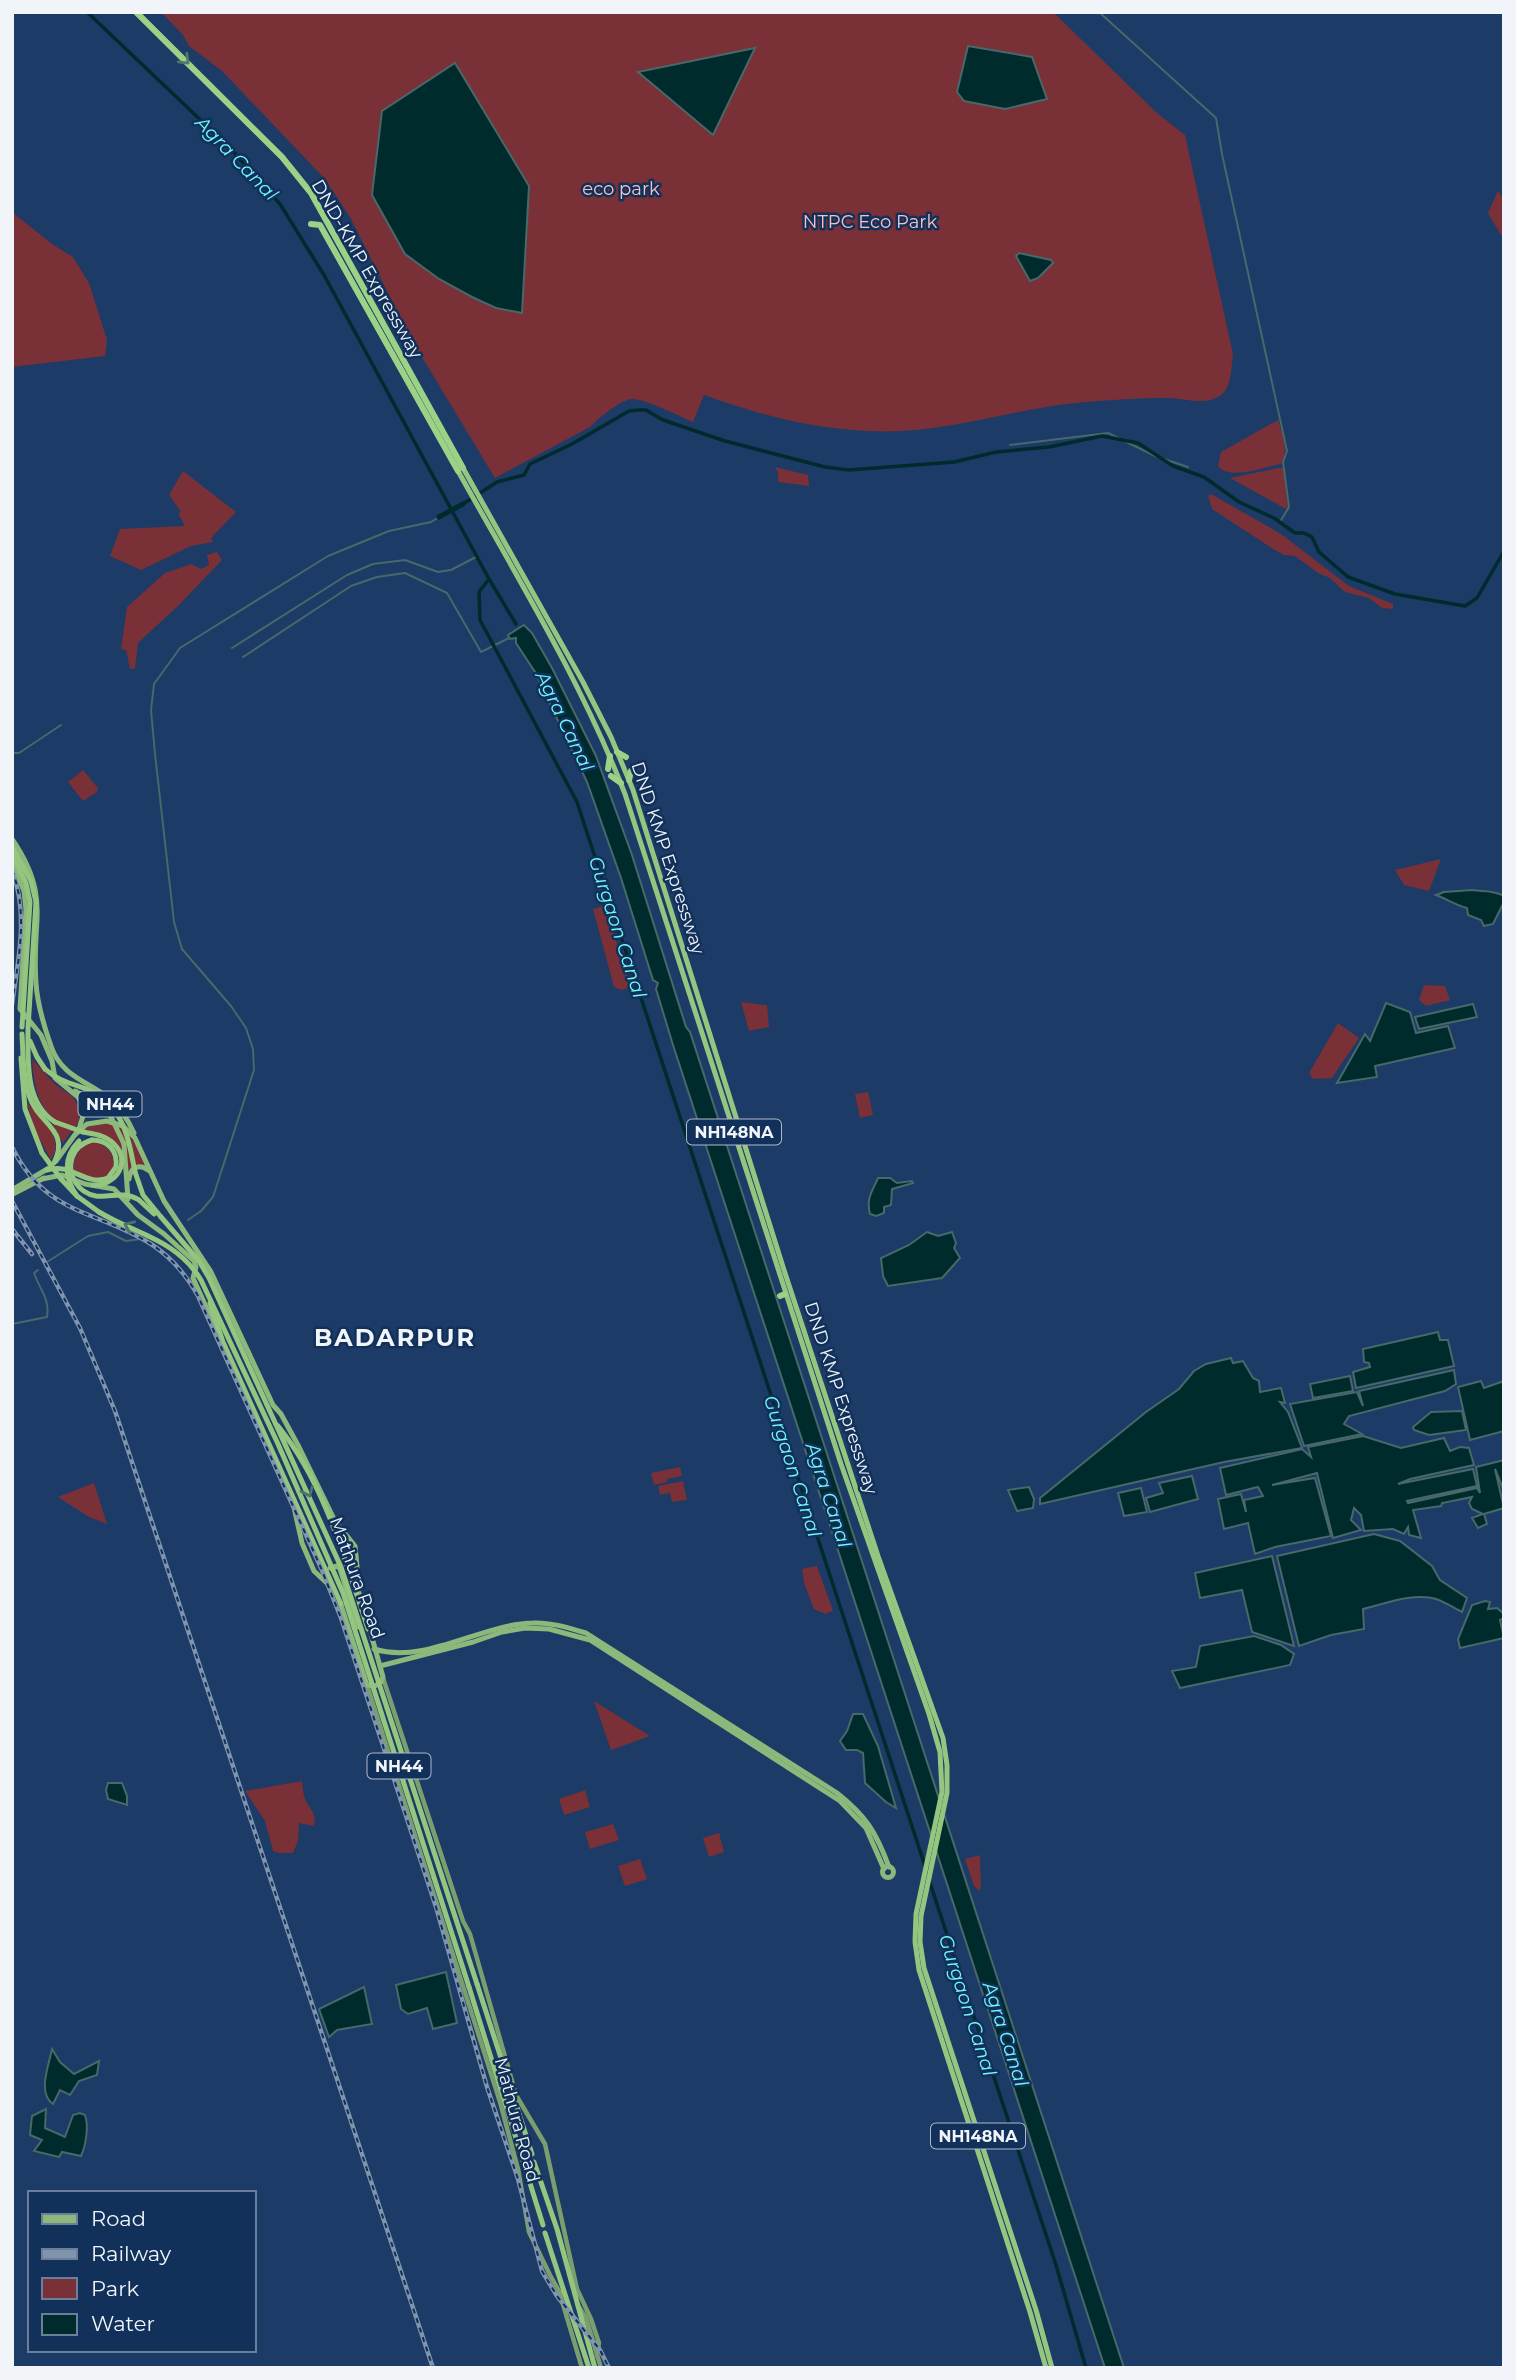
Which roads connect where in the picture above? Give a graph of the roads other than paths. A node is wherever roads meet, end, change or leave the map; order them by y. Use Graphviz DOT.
graph roads {
  1 [pos="136,12"];
  2 [pos="311,224"];
  3 [pos="460,470"];
  4 [pos="478,500"];
  5 [pos="617,752"];
  6 [pos="610,756"];
  7 [pos="625,757"];
  8 [pos="631,771"];
  9 [pos="629,780"];
  10 [pos="621,783"];
  11 [pos="12,839"];
  12 [pos="12,846"];
  13 [pos="12,854"];
  14 [pos="12,861"];
  15 [pos="680,947"];
  16 [pos="20,986"];
  17 [pos="36,986"];
  18 [pos="42,1012"];
  19 [pos="27,1019"];
  20 [pos="25,1032"];
  21 [pos="62,1085"];
  22 [pos="76,1134"];
  23 [pos="104,1137"];
  24 [pos="138,1142"];
  25 [pos="54,1163"];
  26 [pos="47,1170"];
  27 [pos="151,1172"];
  28 [pos="39,1178"];
  29 [pos="30,1182"];
  30 [pos="92,1182"];
  31 [pos="13,1192"];
  32 [pos="127,1193"];
  33 [pos="756,1194"];
  34 [pos="77,1196"];
  35 [pos="129,1206"];
  36 [pos="172,1213"];
  37 [pos="156,1228"];
  38 [pos="177,1235"];
  39 [pos="211,1272"];
  40 [pos="195,1282"];
  41 [pos="208,1297"];
  42 [pos="274,1420"];
  43 [pos="328,1572"];
  44 [pos="341,1604"];
  45 [pos="900,1624"];
  46 [pos="358,1627"];
  47 [pos="368,1628"];
  48 [pos="350,1633"];
  49 [pos="374,1649"];
  50 [pos="380,1666"];
  51 [pos="383,1677"];
  52 [pos="367,1685"];
  53 [pos="787,1764"];
  54 [pos="887,1868"];
  55 [pos="472,1943"];
  56 [pos="451,1947"];
  57 [pos="479,1967"];
  58 [pos="459,1974"];
  59 [pos="532,2154"];
  60 [pos="534,2162"];
  61 [pos="543,2225"];
  62 [pos="545,2232"];
  63 [pos="559,2291"];
  64 [pos="566,2295"];
  65 [pos="576,2304"];
  66 [pos="1033,2311"];
  67 [pos="597,2356"];
  68 [pos="582,2368"];
  69 [pos="589,2368"];
  70 [pos="595,2368"];
  71 [pos="601,2368"];
  72 [pos="1046,2368"];
  73 [pos="1052,2368"];
  1 -- 3 [label="highway, DND-KMP Expressway, one-way"];
  2 -- 3 [label="highway, DND-KMP Expressway"];
  3 -- 4 [label="highway, DND KMP Expressway / NH148NA"];
  4 -- 5 [label="highway, DND KMP Expressway / NH148NA"];
  4 -- 6 [label="highway, DND KMP Expressway / NH148NA"];
  5 -- 7 [label="highway"];
  5 -- 9 [label="highway, DND KMP Expressway / NH148NA"];
  6 -- 10 [label="highway, DND KMP Expressway / NH148NA"];
  6 -- 10 [label="highway"];
  8 -- 9 [label="highway"];
  9 -- 15 [label="highway, DND KMP Expressway / NH148NA"];
  10 -- 15 [label="highway, DND KMP Expressway / NH148NA"];
  11 -- 17 [label="main road"];
  12 -- 20 [label="highway, Mathura Road / NH44, bridge"];
  13 -- 20 [label="highway, Mathura Road / NH44, bridge"];
  14 -- 16 [label="main road"];
  15 -- 33 [label="highway, DND KMP Expressway / NH148NA"];
  16 -- 17 [label="main road"];
  16 -- 19 [label="main road"];
  17 -- 18 [label="main road"];
  18 -- 19 [label="main road"];
  18 -- 24 [label="main road"];
  19 -- 21 [label="main road"];
  20 -- 23 [label="highway, bridge"];
  20 -- 25 [label="highway"];
  20 -- 34 [label="highway, Mathura Road / NH44, bridge"];
  20 -- 38 [label="highway, Mathura Road / NH44, bridge"];
  21 -- 22 [label="main road"];
  21 -- 32 [label="main road, bridge"];
  22 -- 24 [label="main road"];
  22 -- 25 [label="main road"];
  23 -- 30 [label="highway"];
  23 -- 34 [label="highway, bridge"];
  24 -- 27 [label="main road, Mathura Road"];
  25 -- 26 [label="main road"];
  26 -- 28 [label="main road"];
  26 -- 30 [label="highway"];
  27 -- 32 [label="main road"];
  27 -- 36 [label="main road, Mathura Road"];
  28 -- 29 [label="main road"];
  28 -- 30 [label="main road, Mathura Road"];
  29 -- 31 [label="main road"];
  29 -- 31 [label="main road"];
  30 -- 35 [label="main road, Mathura Road"];
  30 -- 38 [label="highway, bridge"];
  32 -- 35 [label="main road"];
  33 -- 45 [label="highway, DND KMP Expressway / NH148NA"];
  33 -- 45 [label="highway, DND KMP Expressway / NH148NA"];
  41 -- 34 [label="highway, Mathura Road / NH44, one-way, bridge"];
  35 -- 37 [label="main road, Mathura Road"];
  36 -- 37 [label="main road"];
  36 -- 39 [label="main road, Mathura Road"];
  37 -- 40 [label="main road, Mathura Road"];
  38 -- 42 [label="highway, Mathura Road / NH44, bridge"];
  39 -- 40 [label="main road"];
  39 -- 47 [label="main road, Mathura Road"];
  40 -- 44 [label="main road, Mathura Road"];
  41 -- 43 [label="highway, bridge"];
  41 -- 61 [label="highway, Mathura Road / NH44, bridge"];
  42 -- 47 [label="highway, bridge"];
  42 -- 59 [label="highway, Mathura Road / NH44, one-way, bridge"];
  43 -- 44 [label="highway"];
  43 -- 46 [label="main road"];
  44 -- 48 [label="main road, Mathura Road"];
  45 -- 66 [label="highway, DND KMP Expressway / NH148NA"];
  46 -- 47 [label="main road"];
  46 -- 48 [label="main road"];
  47 -- 49 [label="main road, Mathura Road"];
  48 -- 52 [label="main road, Mathura Road"];
  49 -- 50 [label="main road, Mathura Road"];
  49 -- 53 [label="main road"];
  50 -- 51 [label="main road, Mathura Road"];
  50 -- 53 [label="main road"];
  51 -- 52 [label="main road"];
  51 -- 55 [label="main road, Mathura Road"];
  52 -- 56 [label="main road, Mathura Road"];
  53 -- 54 [label="main road"];
  55 -- 56 [label="main road"];
  55 -- 57 [label="main road, Mathura Road"];
  56 -- 58 [label="main road, Mathura Road"];
  57 -- 58 [label="main road"];
  57 -- 67 [label="main road, Mathura Road"];
  58 -- 63 [label="main road, Mathura Road"];
  60 -- 65 [label="highway, Mathura Road"];
  62 -- 64 [label="highway"];
  63 -- 64 [label="main road"];
  63 -- 68 [label="main road, Mathura Road"];
  64 -- 69 [label="highway"];
  65 -- 67 [label="main road"];
  65 -- 70 [label="highway, Mathura Road"];
  66 -- 72 [label="highway, DND KMP Expressway / NH148NA"];
  66 -- 73 [label="highway, DND KMP Expressway / NH148NA"];
  67 -- 71 [label="main road"];
}
